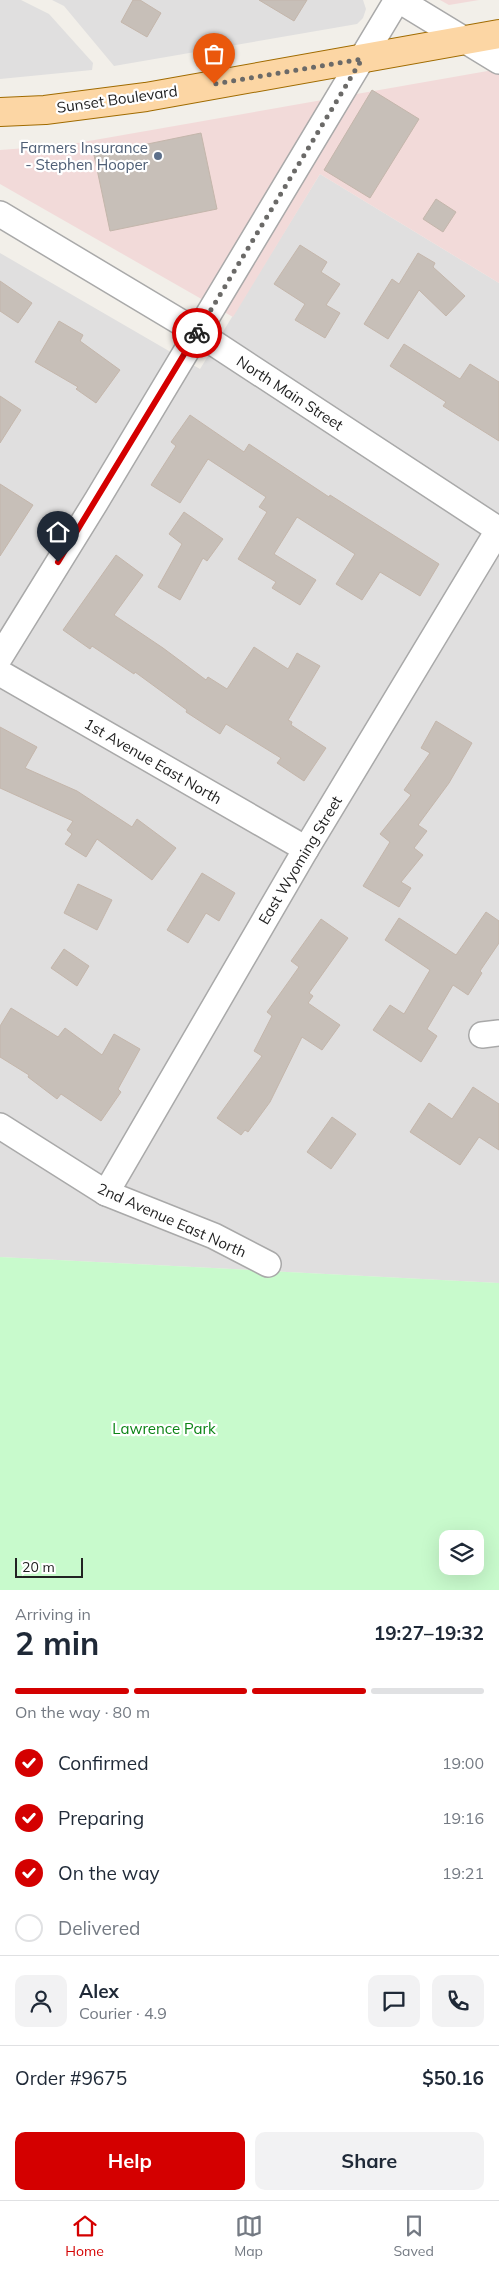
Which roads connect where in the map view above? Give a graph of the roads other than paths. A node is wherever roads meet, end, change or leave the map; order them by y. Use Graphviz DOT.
graph roads {
  1 [pos="398,0"];
  2 [pos="499,34"];
  3 [pos="462,40"];
  4 [pos="362,59"];
  5 [pos="499,61"];
  6 [pos="0,112"];
  7 [pos="0,214"];
  8 [pos="197,332"];
  9 [pos="499,530"];
  10 [pos="0,657"];
  11 [pos="0,673"];
  12 [pos="306,849"];
  13 [pos="0,1126"];
  14 [pos="106,1193"];
  15 [pos="268,1264"];
  1 -- 3 [label="street"];
  1 -- 4 [label="street"];
  2 -- 3 [label="main road, Sunset Boulevard"];
  3 -- 4 [label="main road, Sunset Boulevard"];
  3 -- 5 [label="street"];
  4 -- 6 [label="main road, Sunset Boulevard"];
  4 -- 8 [label="street"];
  7 -- 8 [label="street, North Main Street"];
  8 -- 9 [label="street, North Main Street"];
  8 -- 10 [label="street"];
  9 -- 12 [label="street, East Wyoming Street"];
  11 -- 12 [label="street, 1st Avenue East North"];
  12 -- 14 [label="street, East Wyoming Street"];
  13 -- 14 [label="street, 2nd Avenue East North"];
  14 -- 15 [label="street, 2nd Avenue East North"];
}
